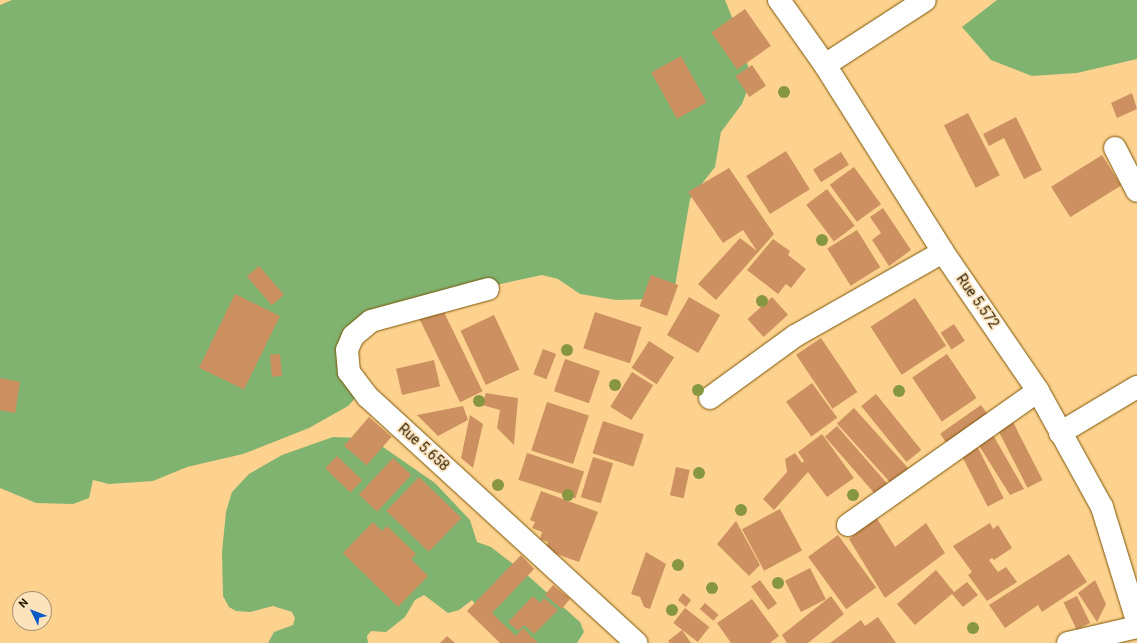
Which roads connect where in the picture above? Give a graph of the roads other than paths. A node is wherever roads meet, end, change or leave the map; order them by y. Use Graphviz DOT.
graph roads {
  1 [pos="779,0"];
  2 [pos="925,0"];
  3 [pos="825,65"];
  4 [pos="1115,148"];
  5 [pos="1137,191"];
  6 [pos="944,252"];
  7 [pos="488,289"];
  8 [pos="1137,387"];
  9 [pos="1038,391"];
  10 [pos="710,398"];
  11 [pos="1060,433"];
  12 [pos="848,525"];
  13 [pos="1137,621"];
  14 [pos="1137,627"];
  15 [pos="636,643"];
  16 [pos="1068,643"];
  1 -- 3 [label="street, Rue 5.572"];
  2 -- 3 [label="street"];
  3 -- 6 [label="street, Rue 5.572"];
  4 -- 5 [label="street"];
  6 -- 9 [label="street, Rue 5.572"];
  6 -- 10 [label="street"];
  7 -- 15 [label="street, Rue 5.658"];
  8 -- 11 [label="street"];
  9 -- 11 [label="street, Rue 5.572"];
  9 -- 12 [label="street"];
  11 -- 13 [label="street, Rue 5.572"];
  14 -- 16 [label="street"];
}
